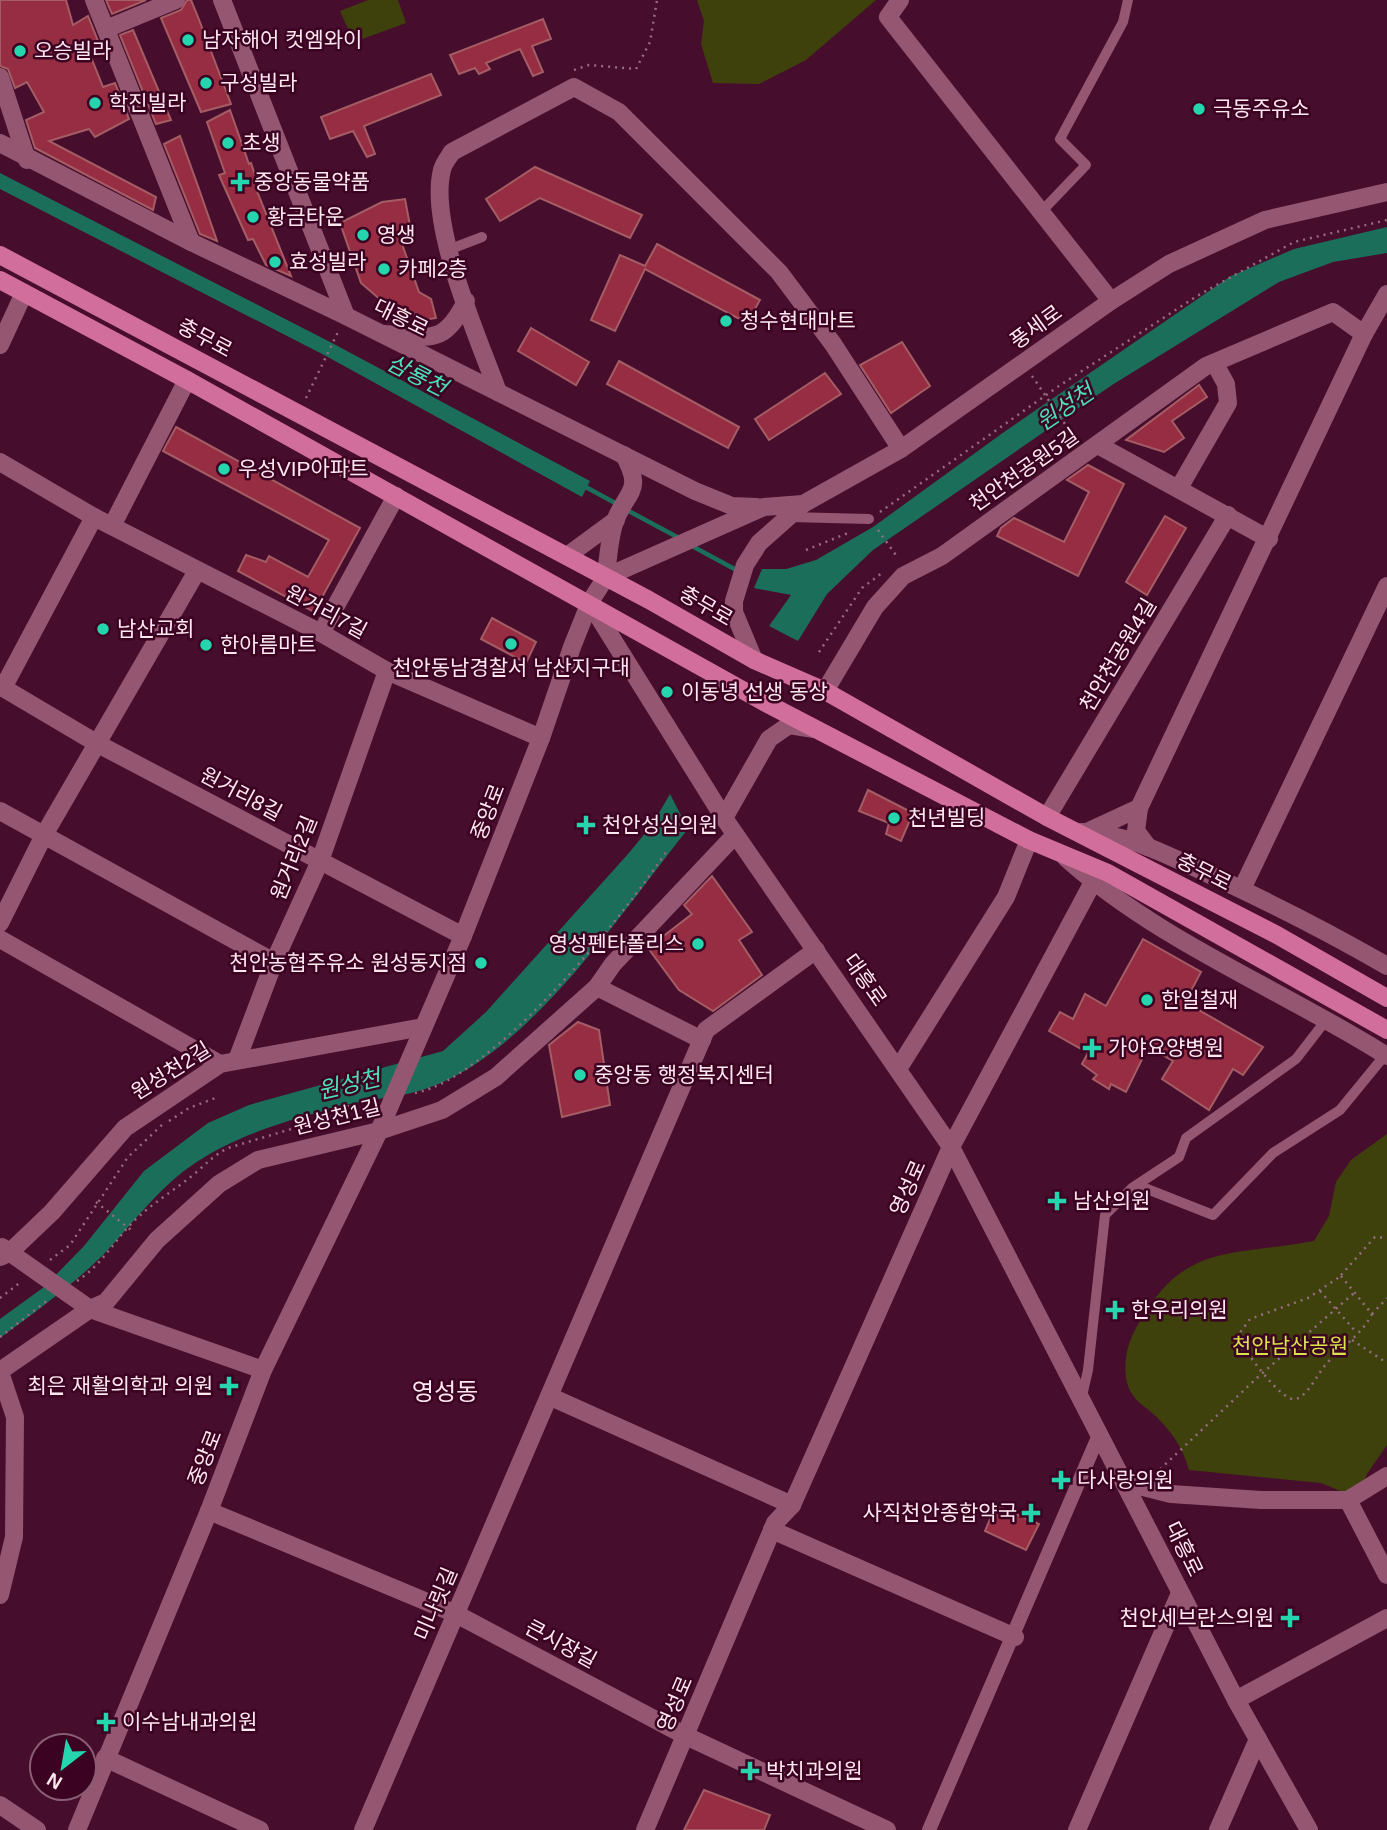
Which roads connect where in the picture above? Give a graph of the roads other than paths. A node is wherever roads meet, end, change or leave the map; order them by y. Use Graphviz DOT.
graph roads {
  1 [pos="94,0"];
  2 [pos="176,0"];
  3 [pos="222,0"];
  4 [pos="900,0"];
  5 [pos="1128,0"];
  6 [pos="106,29"];
  7 [pos="0,77"];
  8 [pos="0,143"];
  9 [pos="27,160"];
  10 [pos="1387,192"];
  11 [pos="1041,212"];
  12 [pos="482,237"];
  13 [pos="191,243"];
  14 [pos="448,250"];
  15 [pos="0,255"];
  16 [pos="0,280"];
  17 [pos="24,293"];
  18 [pos="1387,294"];
  19 [pos="466,301"];
  20 [pos="1111,301"];
  21 [pos="346,316"];
  22 [pos="382,334"];
  23 [pos="1364,334"];
  24 [pos="0,345"];
  25 [pos="1215,364"];
  26 [pos="187,380"];
  27 [pos="498,392"];
  28 [pos="1098,445"];
  29 [pos="901,449"];
  30 [pos="624,455"];
  31 [pos="0,462"];
  32 [pos="1179,488"];
  33 [pos="396,496"];
  34 [pos="803,504"];
  35 [pos="764,507"];
  36 [pos="1228,515"];
  37 [pos="94,517"];
  38 [pos="788,517"];
  39 [pos="869,519"];
  40 [pos="616,520"];
  41 [pos="112,526"];
  42 [pos="1269,539"];
  43 [pos="567,556"];
  44 [pos="197,571"];
  45 [pos="606,576"];
  46 [pos="1387,586"];
  47 [pos="590,603"];
  48 [pos="321,633"];
  49 [pos="569,656"];
  50 [pos="754,660"];
  51 [pos="627,661"];
  52 [pos="387,671"];
  53 [pos="1,687"];
  54 [pos="825,691"];
  55 [pos="818,730"];
  56 [pos="541,738"];
  57 [pos="98,744"];
  58 [pos="1139,808"];
  59 [pos="0,811"];
  60 [pos="1047,817"];
  61 [pos="724,818"];
  62 [pos="1080,832"];
  63 [pos="44,835"];
  64 [pos="735,835"];
  65 [pos="1029,840"];
  66 [pos="1148,847"];
  67 [pos="1066,858"];
  68 [pos="320,861"];
  69 [pos="1093,882"];
  70 [pos="1242,889"];
  71 [pos="0,923"];
  72 [pos="463,936"];
  73 [pos="0,939"];
  74 [pos="816,950"];
  75 [pos="274,962"];
  76 [pos="1387,966"];
  77 [pos="597,987"];
  78 [pos="1387,998"];
  79 [pos="1326,1018"];
  80 [pos="1387,1030"];
  81 [pos="421,1031"];
  82 [pos="704,1035"];
  83 [pos="1386,1055"];
  84 [pos="229,1062"];
  85 [pos="898,1069"];
  86 [pos="379,1131"];
  87 [pos="951,1147"];
  88 [pos="1137,1185"];
  89 [pos="13,1258"];
  90 [pos="80,1298"];
  91 [pos="263,1370"];
  92 [pos="0,1371"];
  93 [pos="1082,1396"];
  94 [pos="551,1397"];
  95 [pos="1099,1435"];
  96 [pos="1387,1476"];
  97 [pos="1135,1485"];
  98 [pos="1348,1500"];
  99 [pos="792,1505"];
  100 [pos="209,1511"];
  101 [pos="772,1530"];
  102 [pos="1387,1575"];
  103 [pos="1180,1593"];
  104 [pos="0,1595"];
  105 [pos="456,1614"];
  106 [pos="1387,1618"];
  107 [pos="1015,1637"];
  108 [pos="1236,1700"];
  109 [pos="686,1736"];
  110 [pos="1258,1739"];
  111 [pos="105,1758"];
  112 [pos="0,1805"];
  113 [pos="37,1830"];
  114 [pos="77,1830"];
  115 [pos="260,1830"];
  116 [pos="363,1830"];
  117 [pos="645,1830"];
  118 [pos="887,1830"];
  119 [pos="929,1830"];
  120 [pos="1077,1830"];
  121 [pos="1218,1830"];
  122 [pos="1309,1830"];
  1 -- 6 [label="street"];
  2 -- 6 [label="street"];
  3 -- 21 [label="street, 대흥로"];
  4 -- 11 [label="street"];
  5 -- 11 [label="lane"];
  6 -- 13 [label="street"];
  7 -- 9 [label="street"];
  8 -- 9 [label="street"];
  9 -- 13 [label="street"];
  10 -- 20 [label="street, 풍세로"];
  11 -- 20 [label="street"];
  12 -- 14 [label="lane"];
  13 -- 21 [label="street"];
  14 -- 19 [label="street"];
  14 -- 29 [label="street"];
  15 -- 43 [label="main road, 충무로"];
  16 -- 17 [label="main road"];
  17 -- 24 [label="street"];
  17 -- 26 [label="main road"];
  18 -- 23 [label="street"];
  19 -- 22 [label="street"];
  19 -- 27 [label="street"];
  20 -- 29 [label="street, 풍세로"];
  21 -- 22 [label="street, 대흥로"];
  22 -- 27 [label="street, 대흥로"];
  23 -- 25 [label="street, 천안천공원5길"];
  23 -- 42 [label="street"];
  25 -- 28 [label="street, 천안천공원5길"];
  25 -- 32 [label="street"];
  26 -- 33 [label="main road"];
  26 -- 41 [label="street"];
  27 -- 30 [label="street, 대흥로"];
  28 -- 32 [label="street"];
  28 -- 54 [label="street, 천안천공원5길"];
  29 -- 34 [label="street, 풍세로"];
  30 -- 35 [label="street, 대흥로"];
  30 -- 40 [label="street"];
  31 -- 37 [label="street, 원거리7길"];
  32 -- 36 [label="street"];
  33 -- 47 [label="main road"];
  33 -- 48 [label="street"];
  34 -- 35 [label="street, 풍세로"];
  34 -- 38 [label="street"];
  35 -- 45 [label="street, 풍세로"];
  36 -- 42 [label="street"];
  36 -- 60 [label="street, 천안천공원4길"];
  37 -- 41 [label="street, 원거리7길"];
  37 -- 53 [label="street"];
  38 -- 39 [label="lane"];
  38 -- 50 [label="street"];
  40 -- 43 [label="street"];
  40 -- 45 [label="street"];
  41 -- 44 [label="street, 원거리7길"];
  42 -- 58 [label="street"];
  43 -- 45 [label="main road, 충무로"];
  44 -- 48 [label="street, 원거리7길"];
  44 -- 57 [label="street"];
  45 -- 47 [label="street, 중앙로"];
  45 -- 50 [label="main road, 충무로"];
  46 -- 70 [label="street"];
  47 -- 49 [label="street, 중앙로"];
  47 -- 51 [label="street, 대흥로"];
  47 -- 55 [label="main road"];
  48 -- 52 [label="street, 원거리7길"];
  49 -- 51 [label="street"];
  49 -- 56 [label="street, 중앙로"];
  50 -- 54 [label="main road, 충무로"];
  51 -- 61 [label="street, 대흥로"];
  52 -- 56 [label="street, 원거리7길"];
  52 -- 68 [label="street, 원거리2길"];
  53 -- 57 [label="street, 원거리8길"];
  54 -- 60 [label="main road, 충무로"];
  55 -- 61 [label="street"];
  55 -- 65 [label="main road"];
  56 -- 72 [label="street, 중앙로"];
  57 -- 63 [label="street"];
  57 -- 68 [label="street, 원거리8길"];
  58 -- 62 [label="street"];
  58 -- 66 [label="street"];
  59 -- 63 [label="street"];
  60 -- 62 [label="main road, 충무로"];
  61 -- 64 [label="street, 대흥로"];
  62 -- 66 [label="street"];
  62 -- 78 [label="main road, 충무로"];
  63 -- 71 [label="street"];
  63 -- 75 [label="street"];
  64 -- 74 [label="street, 대흥로"];
  64 -- 77 [label="street, 원성천1길"];
  65 -- 67 [label="main road"];
  65 -- 85 [label="street"];
  66 -- 70 [label="street"];
  67 -- 69 [label="street"];
  67 -- 80 [label="main road"];
  68 -- 72 [label="street, 원거리8길"];
  68 -- 75 [label="street, 원거리2길"];
  69 -- 79 [label="street"];
  69 -- 87 [label="street, 영성로"];
  70 -- 76 [label="street"];
  72 -- 81 [label="street, 중앙로"];
  73 -- 84 [label="street"];
  74 -- 82 [label="street"];
  74 -- 85 [label="street, 대흥로"];
  75 -- 84 [label="street, 원거리2길"];
  77 -- 82 [label="street"];
  77 -- 86 [label="street, 원성천1길"];
  79 -- 83 [label="street"];
  79 -- 88 [label="lane"];
  81 -- 84 [label="street, 원성천2길"];
  81 -- 86 [label="street, 중앙로"];
  82 -- 94 [label="street, 미나릿길"];
  83 -- 88 [label="lane"];
  84 -- 89 [label="street, 원성천2길"];
  85 -- 87 [label="street, 대흥로"];
  86 -- 90 [label="street, 원성천1길"];
  86 -- 91 [label="street, 중앙로"];
  87 -- 93 [label="street, 대흥로"];
  87 -- 99 [label="street, 영성로"];
  88 -- 93 [label="lane"];
  89 -- 90 [label="street"];
  90 -- 91 [label="street"];
  90 -- 92 [label="street, 원성천1길"];
  91 -- 100 [label="street, 중앙로"];
  92 -- 104 [label="street"];
  93 -- 95 [label="street, 대흥로"];
  94 -- 99 [label="street"];
  94 -- 105 [label="street, 미나릿길"];
  95 -- 97 [label="street, 대흥로"];
  95 -- 107 [label="street"];
  96 -- 98 [label="street"];
  97 -- 98 [label="street"];
  97 -- 103 [label="street, 대흥로"];
  98 -- 102 [label="street"];
  99 -- 101 [label="street, 영성로"];
  100 -- 105 [label="street, 큰시장길"];
  100 -- 111 [label="street, 중앙로"];
  101 -- 107 [label="street"];
  101 -- 109 [label="street, 영성로"];
  103 -- 108 [label="street, 대흥로"];
  103 -- 120 [label="street"];
  105 -- 109 [label="street, 큰시장길"];
  105 -- 116 [label="street, 미나릿길"];
  106 -- 108 [label="street"];
  107 -- 119 [label="street"];
  108 -- 110 [label="street, 대흥로"];
  109 -- 117 [label="street, 영성로"];
  109 -- 118 [label="street, 큰시장길"];
  110 -- 121 [label="street"];
  110 -- 122 [label="street, 대흥로"];
  111 -- 114 [label="street, 중앙로"];
  111 -- 115 [label="street"];
  112 -- 113 [label="street"];
}
